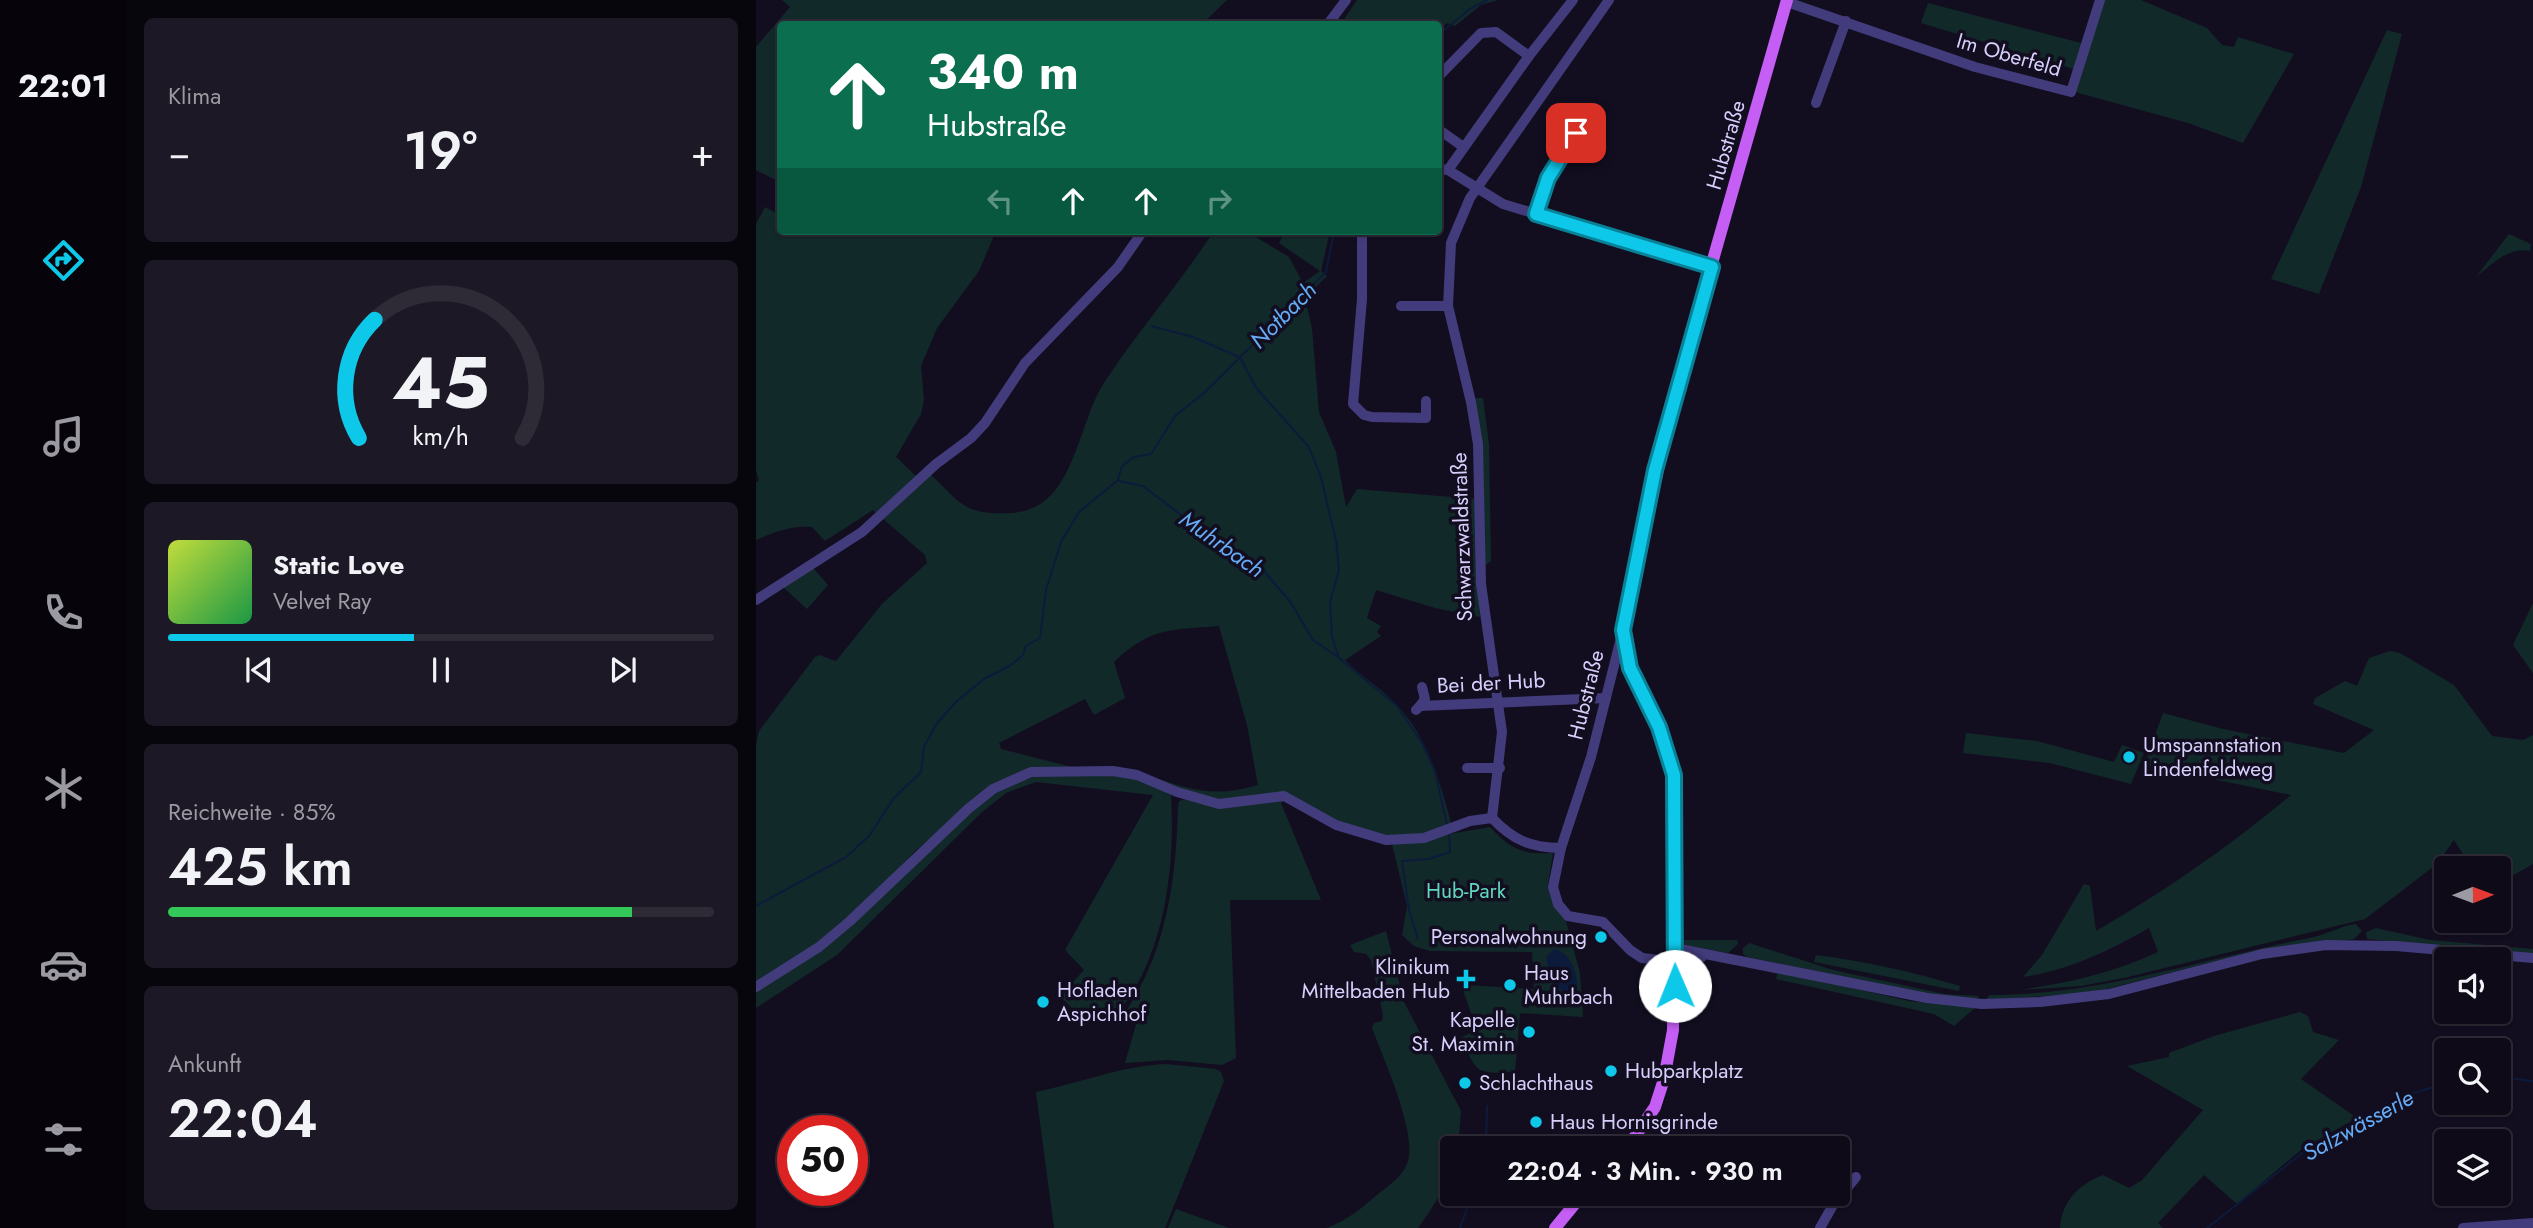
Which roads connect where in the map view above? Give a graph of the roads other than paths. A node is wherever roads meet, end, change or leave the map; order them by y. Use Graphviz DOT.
graph roads {
  1 [pos="1346,0"];
  2 [pos="1573,0"];
  3 [pos="1608,0"];
  4 [pos="2100,0"];
  5 [pos="1787,1"];
  6 [pos="1330,21"];
  7 [pos="1846,21"];
  8 [pos="1529,55"];
  9 [pos="1442,73"];
  10 [pos="1816,103"];
  11 [pos="1442,132"];
  12 [pos="1576,133"];
  13 [pos="1462,146"];
  14 [pos="1443,170"];
  15 [pos="1476,189"];
  16 [pos="1536,214"];
  17 [pos="1140,235"];
  18 [pos="1362,235"];
  19 [pos="1712,267"];
  20 [pos="1401,306"];
  21 [pos="1448,306"];
  22 [pos="1426,401"];
  23 [pos="756,600"];
  24 [pos="1623,630"];
  25 [pos="1422,687"];
  26 [pos="1606,698"];
  27 [pos="1498,701"];
  28 [pos="1467,768"];
  29 [pos="1500,768"];
  30 [pos="1492,818"];
  31 [pos="1560,848"];
  32 [pos="1675,954"];
  33 [pos="2533,958"];
  34 [pos="756,988"];
  35 [pos="1636,1136"];
  36 [pos="1856,1177"];
  37 [pos="1574,1206"];
  38 [pos="2533,1223"];
  39 [pos="1561,1225"];
  40 [pos="1820,1228"];
  41 [pos="2463,1228"];
  1 -- 6 [label="street"];
  2 -- 8 [label="street"];
  3 -- 15 [label="street, Schwarzwaldstraße"];
  4 -- 7 [label="street, Im Oberfeld"];
  5 -- 7 [label="street, Im Oberfeld"];
  5 -- 19 [label="main road, Hubstraße"];
  7 -- 10 [label="street"];
  8 -- 9 [label="street"];
  8 -- 13 [label="street"];
  11 -- 13 [label="street"];
  12 -- 16 [label="street"];
  13 -- 14 [label="street"];
  14 -- 15 [label="street"];
  15 -- 16 [label="street"];
  15 -- 21 [label="street, Schwarzwaldstraße"];
  16 -- 19 [label="street"];
  17 -- 23 [label="street"];
  18 -- 22 [label="street"];
  19 -- 24 [label="main road, Hubstraße"];
  20 -- 21 [label="street"];
  21 -- 27 [label="street, Schwarzwaldstraße"];
  24 -- 26 [label="street, Hubstraße"];
  24 -- 32 [label="main road"];
  25 -- 27 [label="street, Bei der Hub"];
  26 -- 27 [label="street, Bei der Hub"];
  26 -- 31 [label="street, Hubstraße"];
  27 -- 29 [label="street, Schwarzwaldstraße"];
  28 -- 29 [label="street"];
  29 -- 30 [label="street, Schwarzwaldstraße"];
  30 -- 31 [label="street"];
  30 -- 34 [label="street"];
  31 -- 32 [label="street, Hubstraße"];
  32 -- 33 [label="street, Hubstraße"];
  32 -- 35 [label="main road"];
  36 -- 40 [label="street"];
  37 -- 39 [label="main road"];
  38 -- 41 [label="street"];
}
